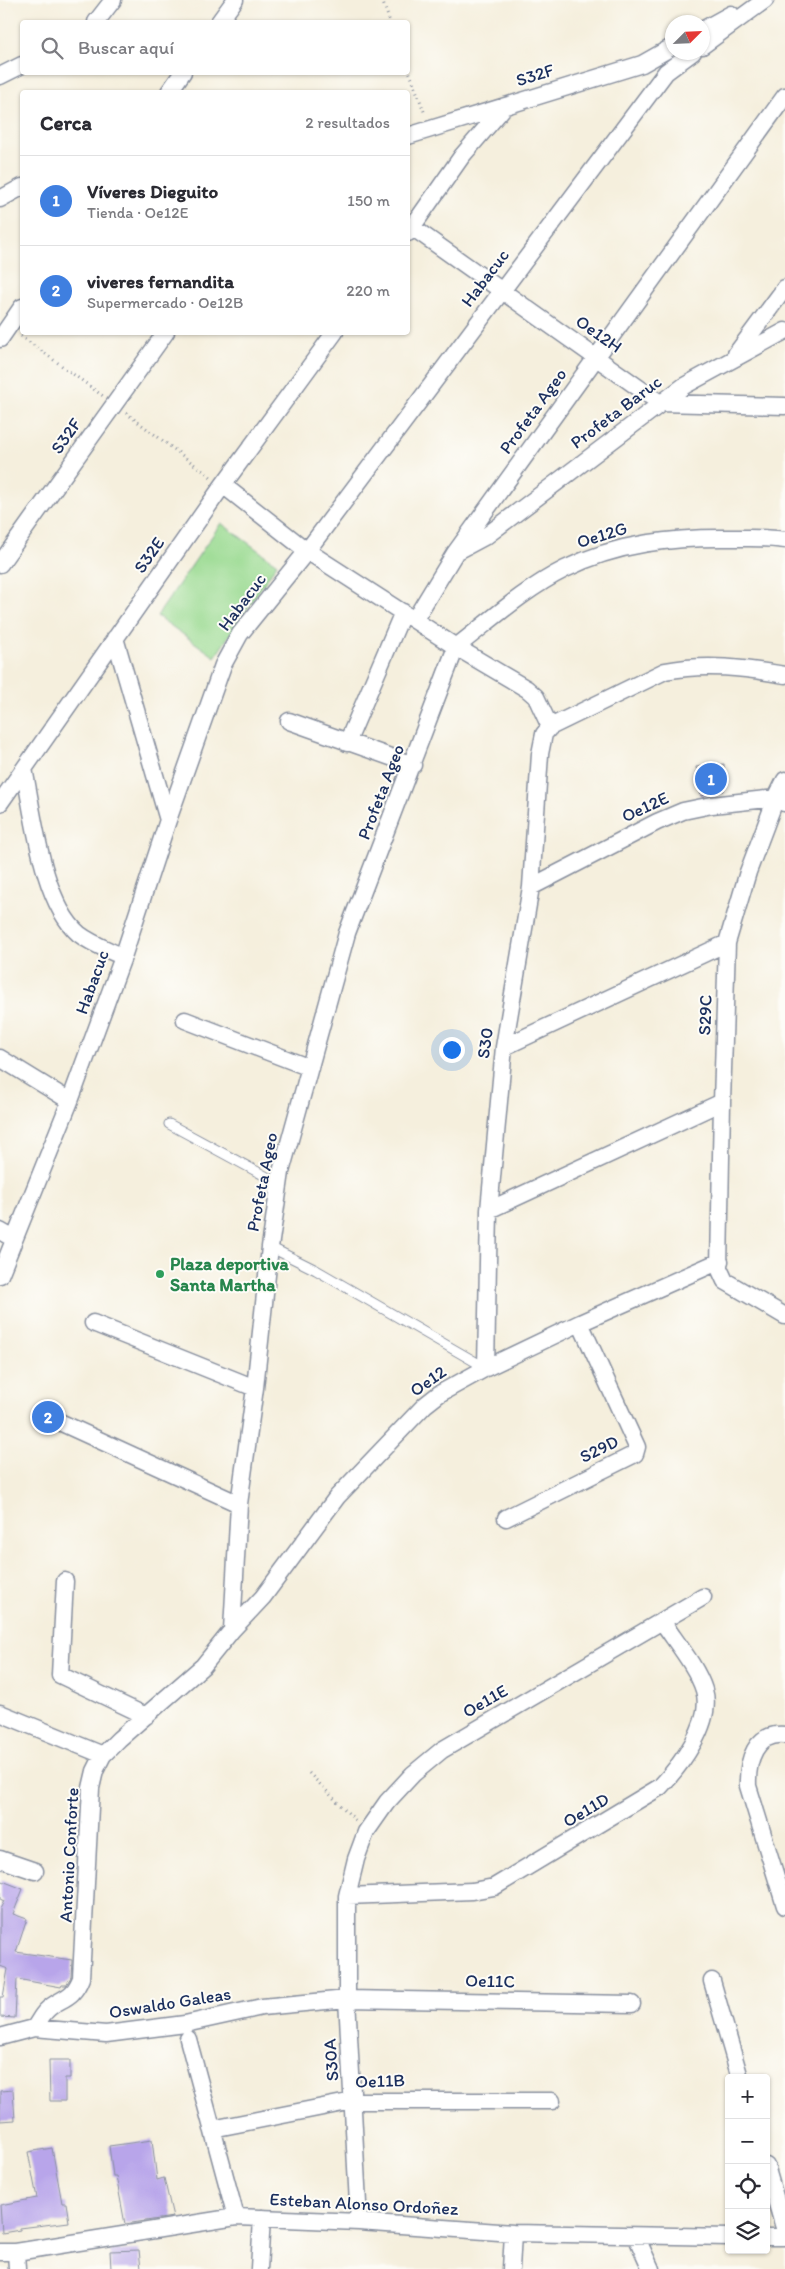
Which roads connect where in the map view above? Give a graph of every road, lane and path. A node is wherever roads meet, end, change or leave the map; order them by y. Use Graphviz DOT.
graph roads {
  1 [pos="113,0"];
  2 [pos="234,0"];
  3 [pos="382,0"];
  4 [pos="757,0"];
  5 [pos="765,0"];
  6 [pos="98,20"];
  7 [pos="219,20"];
  8 [pos="389,20"];
  9 [pos="710,26"];
  10 [pos="710,40"];
  11 [pos="665,51"];
  12 [pos="682,60"];
  13 [pos="20,66"];
  14 [pos="410,73"];
  15 [pos="181,75"];
  16 [pos="0,76"];
  17 [pos="170,90"];
  18 [pos="785,96"];
  19 [pos="506,105"];
  20 [pos="431,130"];
  21 [pos="410,135"];
  22 [pos="20,188"];
  23 [pos="0,199"];
  24 [pos="410,230"];
  25 [pos="785,288"];
  26 [pos="501,290"];
  27 [pos="20,309"];
  28 [pos="785,331"];
  29 [pos="164,335"];
  30 [pos="333,335"];
  31 [pos="0,339"];
  32 [pos="597,357"];
  33 [pos="732,359"];
  34 [pos="660,404"];
  35 [pos="785,406"];
  36 [pos="223,486"];
  37 [pos="785,540"];
  38 [pos="307,551"];
  39 [pos="455,552"];
  40 [pos="0,564"];
  41 [pos="409,616"];
  42 [pos="115,638"];
  43 [pos="456,647"];
  44 [pos="785,675"];
  45 [pos="289,721"];
  46 [pos="550,727"];
  47 [pos="347,743"];
  48 [pos="413,765"];
  49 [pos="24,769"];
  50 [pos="785,780"];
  51 [pos="780,801"];
  52 [pos="0,803"];
  53 [pos="168,820"];
  54 [pos="531,887"];
  55 [pos="728,943"];
  56 [pos="123,957"];
  57 [pos="185,1020"];
  58 [pos="504,1047"];
  59 [pos="0,1058"];
  60 [pos="310,1068"];
  61 [pos="70,1101"];
  62 [pos="722,1102"];
  63 [pos="169,1124"];
  64 [pos="280,1184"];
  65 [pos="489,1210"];
  66 [pos="7,1235"];
  67 [pos="270,1247"];
  68 [pos="720,1261"];
  69 [pos="0,1275"];
  70 [pos="785,1316"];
  71 [pos="93,1323"];
  72 [pos="580,1323"];
  73 [pos="486,1368"];
  74 [pos="255,1388"];
  75 [pos="53,1419"];
  76 [pos="239,1504"];
  77 [pos="506,1518"];
  78 [pos="65,1581"];
  79 [pos="703,1597"];
  80 [pos="662,1621"];
  81 [pos="232,1630"];
  82 [pos="0,1713"];
  83 [pos="146,1716"];
  84 [pos="785,1735"];
  85 [pos="103,1755"];
  86 [pos="309,1774"];
  87 [pos="366,1832"];
  88 [pos="0,1858"];
  89 [pos="35,1871"];
  90 [pos="347,1896"];
  91 [pos="785,1906"];
  92 [pos="712,1981"];
  93 [pos="347,1998"];
  94 [pos="632,2004"];
  95 [pos="34,2028"];
  96 [pos="0,2037"];
  97 [pos="188,2039"];
  98 [pos="739,2074"];
  99 [pos="354,2101"];
  100 [pos="552,2101"];
  101 [pos="212,2129"];
  102 [pos="770,2180"];
  103 [pos="236,2216"];
  104 [pos="262,2218"];
  105 [pos="359,2222"];
  106 [pos="785,2231"];
  107 [pos="512,2233"];
  108 [pos="636,2236"];
  109 [pos="725,2237"];
  110 [pos="770,2237"];
  111 [pos="785,2237"];
  112 [pos="8,2252"];
  113 [pos="17,2269"];
  114 [pos="259,2269"];
  115 [pos="511,2269"];
  116 [pos="652,2269"];
  1 -- 6 [label="street"];
  2 -- 7 [label="street"];
  3 -- 8 [label="path"];
  4 -- 9 [label="street"];
  5 -- 10 [label="street"];
  11 -- 19 [label="street, S32F"];
  12 -- 26 [label="street, Habacuc"];
  13 -- 16 [label="street"];
  14 -- 20 [label="path"];
  15 -- 17 [label="street"];
  18 -- 32 [label="street, Profeta Ageo"];
  19 -- 20 [label="street, S32F"];
  19 -- 24 [label="street"];
  20 -- 21 [label="street, S32F"];
  22 -- 23 [label="street"];
  24 -- 26 [label="street, Oe12H"];
  25 -- 33 [label="street, Profeta Baruc"];
  26 -- 32 [label="street, Oe12H"];
  26 -- 38 [label="street, Habacuc"];
  27 -- 31 [label="street"];
  28 -- 33 [label="street"];
  29 -- 40 [label="street, S32F"];
  30 -- 36 [label="street, S32E"];
  32 -- 34 [label="street, Oe12H"];
  32 -- 39 [label="street, Profeta Ageo"];
  33 -- 34 [label="street, Profeta Baruc"];
  34 -- 35 [label="street"];
  34 -- 39 [label="street, Profeta Baruc"];
  36 -- 38 [label="street"];
  36 -- 42 [label="street, S32E"];
  37 -- 43 [label="street, Oe12G"];
  38 -- 41 [label="street"];
  38 -- 53 [label="street, Habacuc"];
  39 -- 41 [label="street, Profeta Ageo"];
  41 -- 43 [label="street"];
  41 -- 47 [label="street, Profeta Ageo"];
  42 -- 49 [label="street, S32E"];
  42 -- 53 [label="street"];
  43 -- 46 [label="street"];
  43 -- 48 [label="street, Profeta Ageo"];
  44 -- 46 [label="street"];
  45 -- 47 [label="street"];
  46 -- 54 [label="street, S30"];
  47 -- 48 [label="street"];
  48 -- 60 [label="street, Profeta Ageo"];
  49 -- 52 [label="street, S32E"];
  49 -- 56 [label="street"];
  50 -- 51 [label="street, S29C"];
  51 -- 54 [label="street, Oe12E"];
  51 -- 55 [label="street, S29C"];
  53 -- 56 [label="street, Habacuc"];
  54 -- 58 [label="street, S30"];
  55 -- 58 [label="street"];
  55 -- 62 [label="street, S29C"];
  56 -- 61 [label="street, Habacuc"];
  57 -- 60 [label="street"];
  58 -- 65 [label="street, S30"];
  59 -- 61 [label="street"];
  60 -- 64 [label="street, Profeta Ageo"];
  61 -- 66 [label="street, Habacuc"];
  62 -- 65 [label="street"];
  62 -- 68 [label="street, S29C"];
  63 -- 64 [label="lane"];
  64 -- 67 [label="street, Profeta Ageo"];
  65 -- 73 [label="street, S30"];
  66 -- 69 [label="street, Habacuc"];
  67 -- 73 [label="lane"];
  67 -- 74 [label="street, Profeta Ageo"];
  68 -- 70 [label="street"];
  68 -- 72 [label="street, Oe12"];
  71 -- 74 [label="street"];
  72 -- 73 [label="street, Oe12"];
  72 -- 77 [label="street, S29D"];
  73 -- 81 [label="street, Oe12"];
  74 -- 76 [label="street, Profeta Ageo"];
  75 -- 76 [label="street"];
  76 -- 81 [label="street, Profeta Ageo"];
  78 -- 83 [label="street"];
  79 -- 80 [label="street, Oe11E"];
  80 -- 87 [label="street, Oe11E"];
  80 -- 90 [label="street, Oe11D"];
  81 -- 83 [label="street, Antonio Conforte"];
  82 -- 85 [label="street"];
  83 -- 85 [label="street, Antonio Conforte"];
  84 -- 91 [label="street"];
  85 -- 95 [label="street, Antonio Conforte"];
  86 -- 87 [label="path"];
  87 -- 90 [label="street, Oe11E"];
  88 -- 89 [label="street"];
  90 -- 93 [label="street, S30A"];
  92 -- 98 [label="street"];
  93 -- 94 [label="street, Oe11C"];
  93 -- 95 [label="street, Oswaldo Galeas"];
  93 -- 99 [label="street, S30A"];
  95 -- 96 [label="street, Oswaldo Galeas"];
  97 -- 101 [label="street"];
  99 -- 100 [label="street, Oe11B"];
  99 -- 101 [label="street, Oe11B"];
  99 -- 105 [label="street, S30A"];
  101 -- 103 [label="street"];
  102 -- 106 [label="street"];
  103 -- 104 [label="street, Esteban Alonso Ordoñez"];
  103 -- 112 [label="street, Esteban Alonso Ordoñez"];
  104 -- 105 [label="street, Esteban Alonso Ordoñez"];
  104 -- 114 [label="street"];
  105 -- 107 [label="street, Esteban Alonso Ordoñez"];
  107 -- 108 [label="street, Esteban Alonso Ordoñez"];
  107 -- 115 [label="street"];
  108 -- 109 [label="street, Esteban Alonso Ordoñez"];
  108 -- 116 [label="street"];
  110 -- 111 [label="street"];
  112 -- 113 [label="street"];
}
